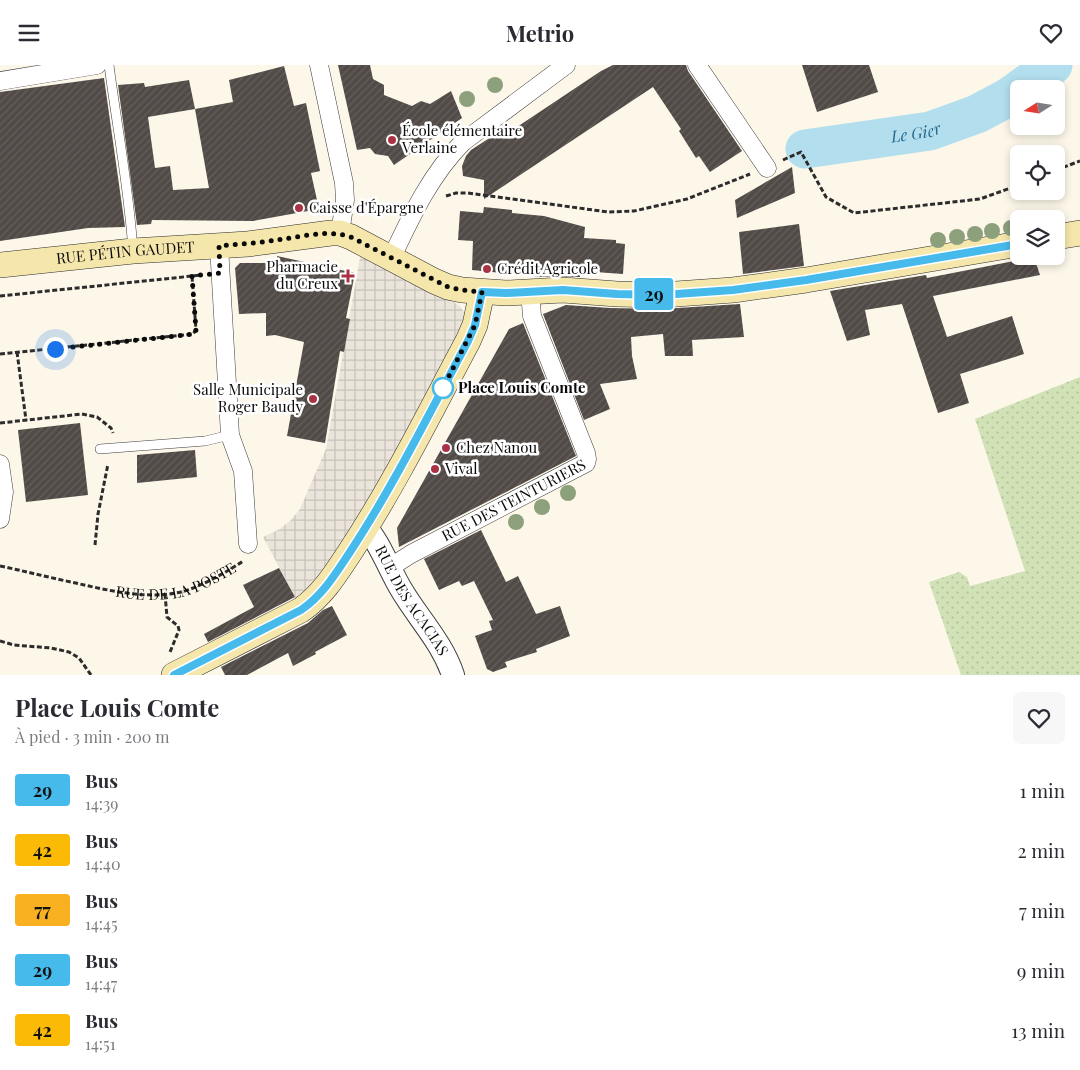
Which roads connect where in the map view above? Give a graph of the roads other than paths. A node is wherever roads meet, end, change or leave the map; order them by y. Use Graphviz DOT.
graph roads {
  1 [pos="97,65"];
  2 [pos="109,65"];
  3 [pos="319,65"];
  4 [pos="566,65"];
  5 [pos="697,65"];
  6 [pos="0,81"];
  7 [pos="766,168"];
  8 [pos="340,233"];
  9 [pos="1080,233"];
  10 [pos="1065,236"];
  11 [pos="219,246"];
  12 [pos="1010,246"];
  13 [pos="133,251"];
  14 [pos="392,259"];
  15 [pos="0,265"];
  16 [pos="482,292"];
  17 [pos="530,292"];
  18 [pos="230,435"];
  19 [pos="100,449"];
  20 [pos="0,464"];
  21 [pos="0,519"];
  22 [pos="366,528"];
  23 [pos="248,545"];
  24 [pos="389,568"];
  25 [pos="170,667"];
  26 [pos="453,675"];
  1 -- 6 [label="street"];
  2 -- 13 [label="lane"];
  3 -- 8 [label="street"];
  4 -- 14 [label="street"];
  5 -- 7 [label="street"];
  8 -- 11 [label="main road, RUE PÉTIN GAUDET"];
  8 -- 14 [label="main road"];
  9 -- 10 [label="main road"];
  11 -- 13 [label="main road, RUE PÉTIN GAUDET"];
  11 -- 18 [label="street, RUE DE LA POSTE"];
  12 -- 17 [label="main road"];
  13 -- 15 [label="main road, RUE PÉTIN GAUDET"];
  14 -- 16 [label="main road"];
  16 -- 17 [label="main road"];
  16 -- 22 [label="main road"];
  17 -- 24 [label="street, RUE DES TEINTURIERS"];
  18 -- 19 [label="lane"];
  18 -- 23 [label="street, RUE DE LA POSTE"];
  20 -- 21 [label="street"];
  22 -- 24 [label="street, RUE DES ACACIAS"];
  22 -- 25 [label="main road"];
  24 -- 26 [label="street, RUE DES ACACIAS"];
}
